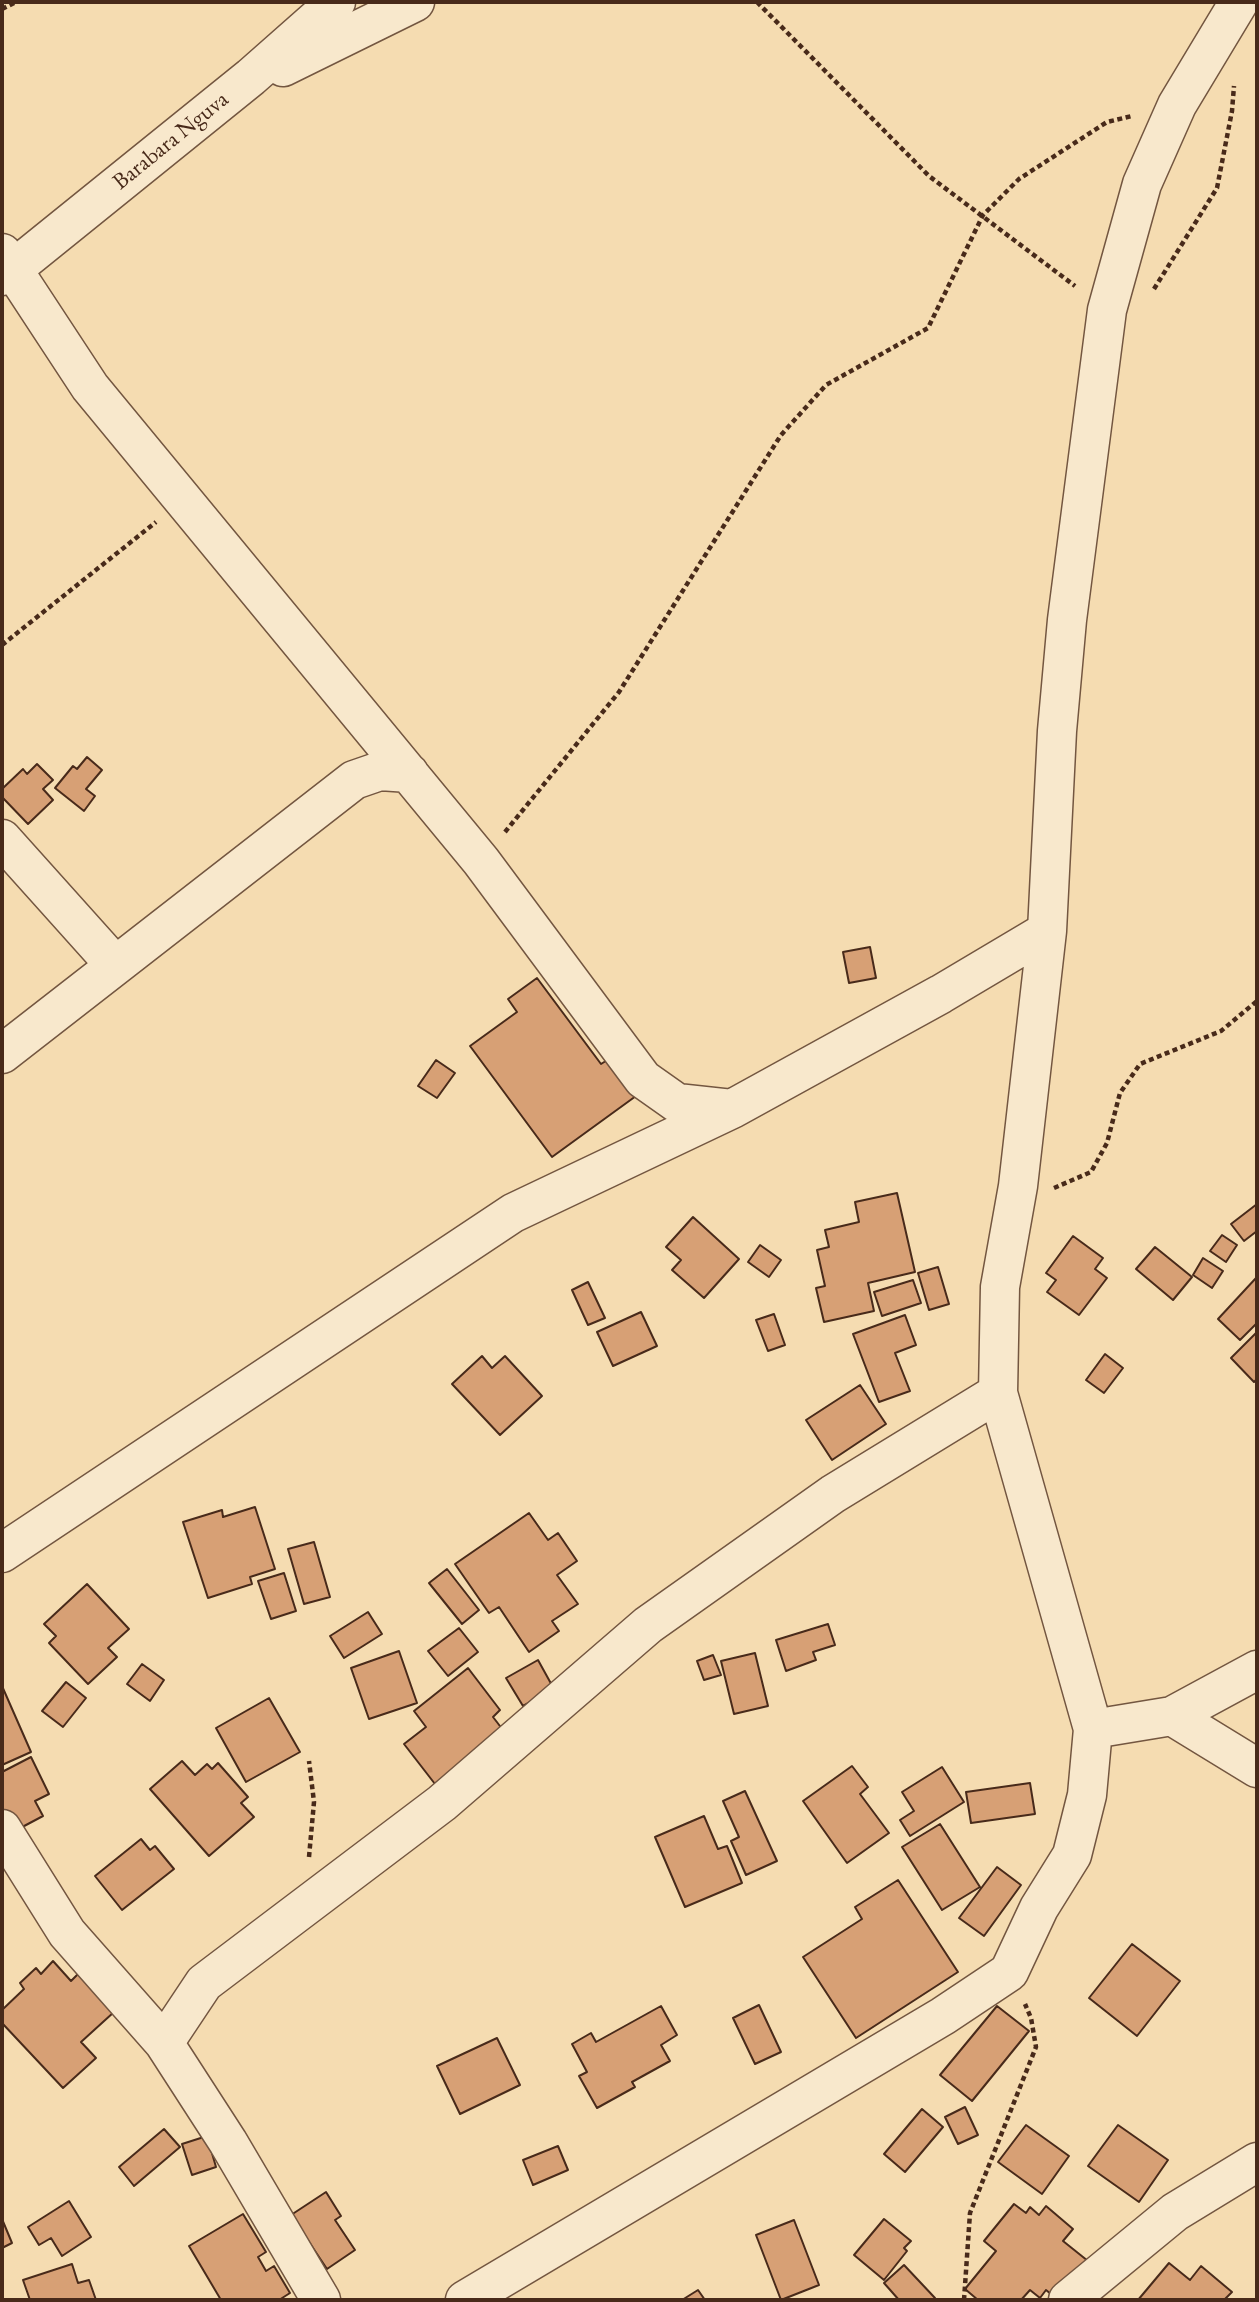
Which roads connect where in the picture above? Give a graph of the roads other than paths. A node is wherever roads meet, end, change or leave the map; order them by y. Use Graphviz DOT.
graph roads {
  1 [pos="337,2"];
  2 [pos="415,2"];
  3 [pos="1239,2"];
  4 [pos="251,77"];
  5 [pos="5,266"];
  6 [pos="373,729"];
  7 [pos="409,773"];
  8 [pos="354,780"];
  9 [pos="2,839"];
  10 [pos="1047,932"];
  11 [pos="116,965"];
  12 [pos="2,1054"];
  13 [pos="732,1109"];
  14 [pos="998,1393"];
  15 [pos="2,1553"];
  16 [pos="1257,1671"];
  17 [pos="1172,1716"];
  18 [pos="1093,1729"];
  19 [pos="1257,1768"];
  20 [pos="2,1829"];
  21 [pos="164,2043"];
  22 [pos="1257,2162"];
  23 [pos="321,2300"];
  24 [pos="465,2300"];
  25 [pos="1068,2300"];
  1 -- 4 [label="street, Barabara Nguva"];
  2 -- 4 [label="street"];
  3 -- 10 [label="street"];
  4 -- 5 [label="street, Barabara Nguva"];
  5 -- 6 [label="street"];
  6 -- 7 [label="street"];
  6 -- 8 [label="street"];
  7 -- 8 [label="street"];
  7 -- 13 [label="street"];
  8 -- 11 [label="street"];
  9 -- 11 [label="street"];
  10 -- 13 [label="street"];
  10 -- 14 [label="street"];
  11 -- 12 [label="street"];
  13 -- 15 [label="street"];
  14 -- 18 [label="street"];
  14 -- 21 [label="street"];
  16 -- 17 [label="street"];
  17 -- 18 [label="street"];
  17 -- 19 [label="street"];
  18 -- 24 [label="street"];
  20 -- 21 [label="street"];
  21 -- 23 [label="street"];
  22 -- 25 [label="street"];
}
